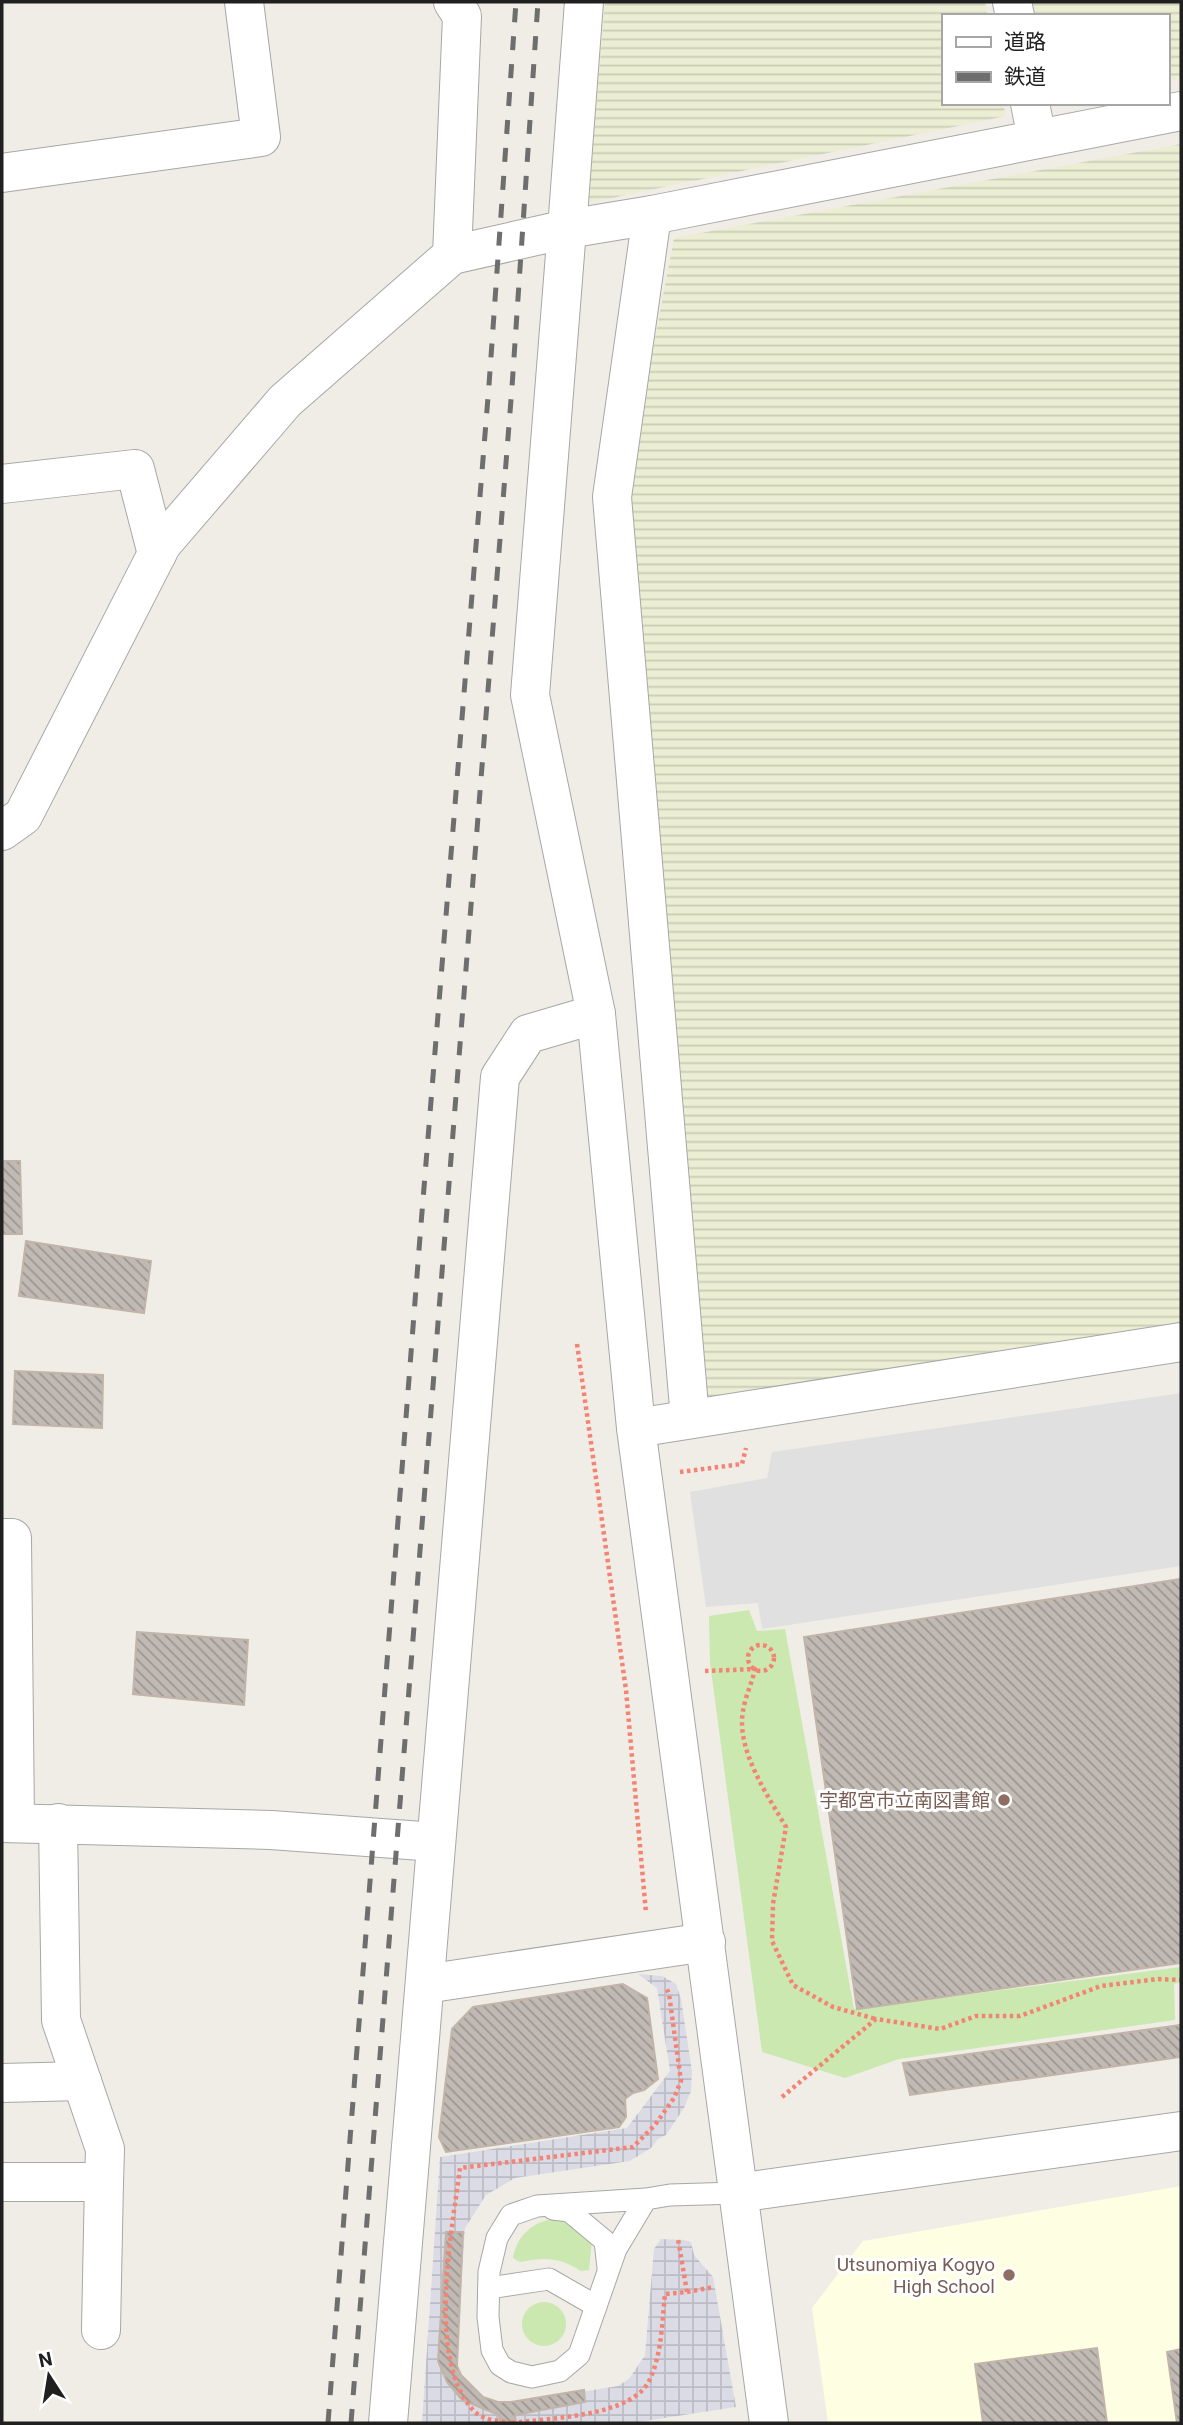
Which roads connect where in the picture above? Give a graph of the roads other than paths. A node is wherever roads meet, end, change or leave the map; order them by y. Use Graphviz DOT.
graph roads {
  1 [pos="244,2"];
  2 [pos="453,2"];
  3 [pos="584,2"];
  4 [pos="1181,111"];
  5 [pos="1033,121"];
  6 [pos="2,173"];
  7 [pos="652,215"];
  8 [pos="566,229"];
  9 [pos="452,255"];
  10 [pos="2,484"];
  11 [pos="157,554"];
  12 [pos="2,831"];
  13 [pos="596,1014"];
  14 [pos="1181,1342"];
  15 [pos="690,1419"];
  16 [pos="636,1427"];
  17 [pos="2,1538"];
  18 [pos="8,1823"];
  19 [pos="58,1823"];
  20 [pos="436,1842"];
  21 [pos="706,1942"];
  22 [pos="425,1984"];
  23 [pos="82,2081"];
  24 [pos="2,2083"];
  25 [pos="1181,2132"];
  26 [pos="2,2182"];
  27 [pos="104,2182"];
  28 [pos="737,2193"];
  29 [pos="646,2199"];
  30 [pos="537,2206"];
  31 [pos="608,2269"];
  32 [pos="489,2288"];
  33 [pos="596,2306"];
  34 [pos="101,2330"];
  35 [pos="388,2423"];
  36 [pos="769,2423"];
  1 -- 6 [label="street"];
  2 -- 9 [label="street"];
  3 -- 8 [label="street"];
  4 -- 5 [label="street"];
  5 -- 7 [label="street"];
  7 -- 8 [label="street"];
  7 -- 15 [label="street"];
  8 -- 9 [label="street"];
  8 -- 13 [label="street"];
  9 -- 11 [label="street"];
  10 -- 11 [label="street"];
  11 -- 12 [label="street"];
  13 -- 16 [label="street"];
  13 -- 20 [label="street"];
  14 -- 15 [label="street"];
  15 -- 16 [label="street"];
  16 -- 21 [label="street"];
  17 -- 18 [label="street"];
  18 -- 19 [label="street"];
  19 -- 20 [label="street"];
  19 -- 23 [label="street"];
  20 -- 22 [label="street"];
  21 -- 22 [label="street"];
  21 -- 28 [label="street"];
  22 -- 35 [label="street"];
  23 -- 24 [label="street"];
  23 -- 27 [label="street"];
  25 -- 28 [label="street"];
  26 -- 27 [label="street"];
  27 -- 34 [label="street"];
  28 -- 29 [label="lane"];
  28 -- 36 [label="street"];
  29 -- 30 [label="lane"];
  29 -- 31 [label="lane"];
  30 -- 31 [label="lane"];
  30 -- 32 [label="lane"];
  31 -- 33 [label="lane"];
  32 -- 33 [label="lane"];
  32 -- 33 [label="lane"];
}
